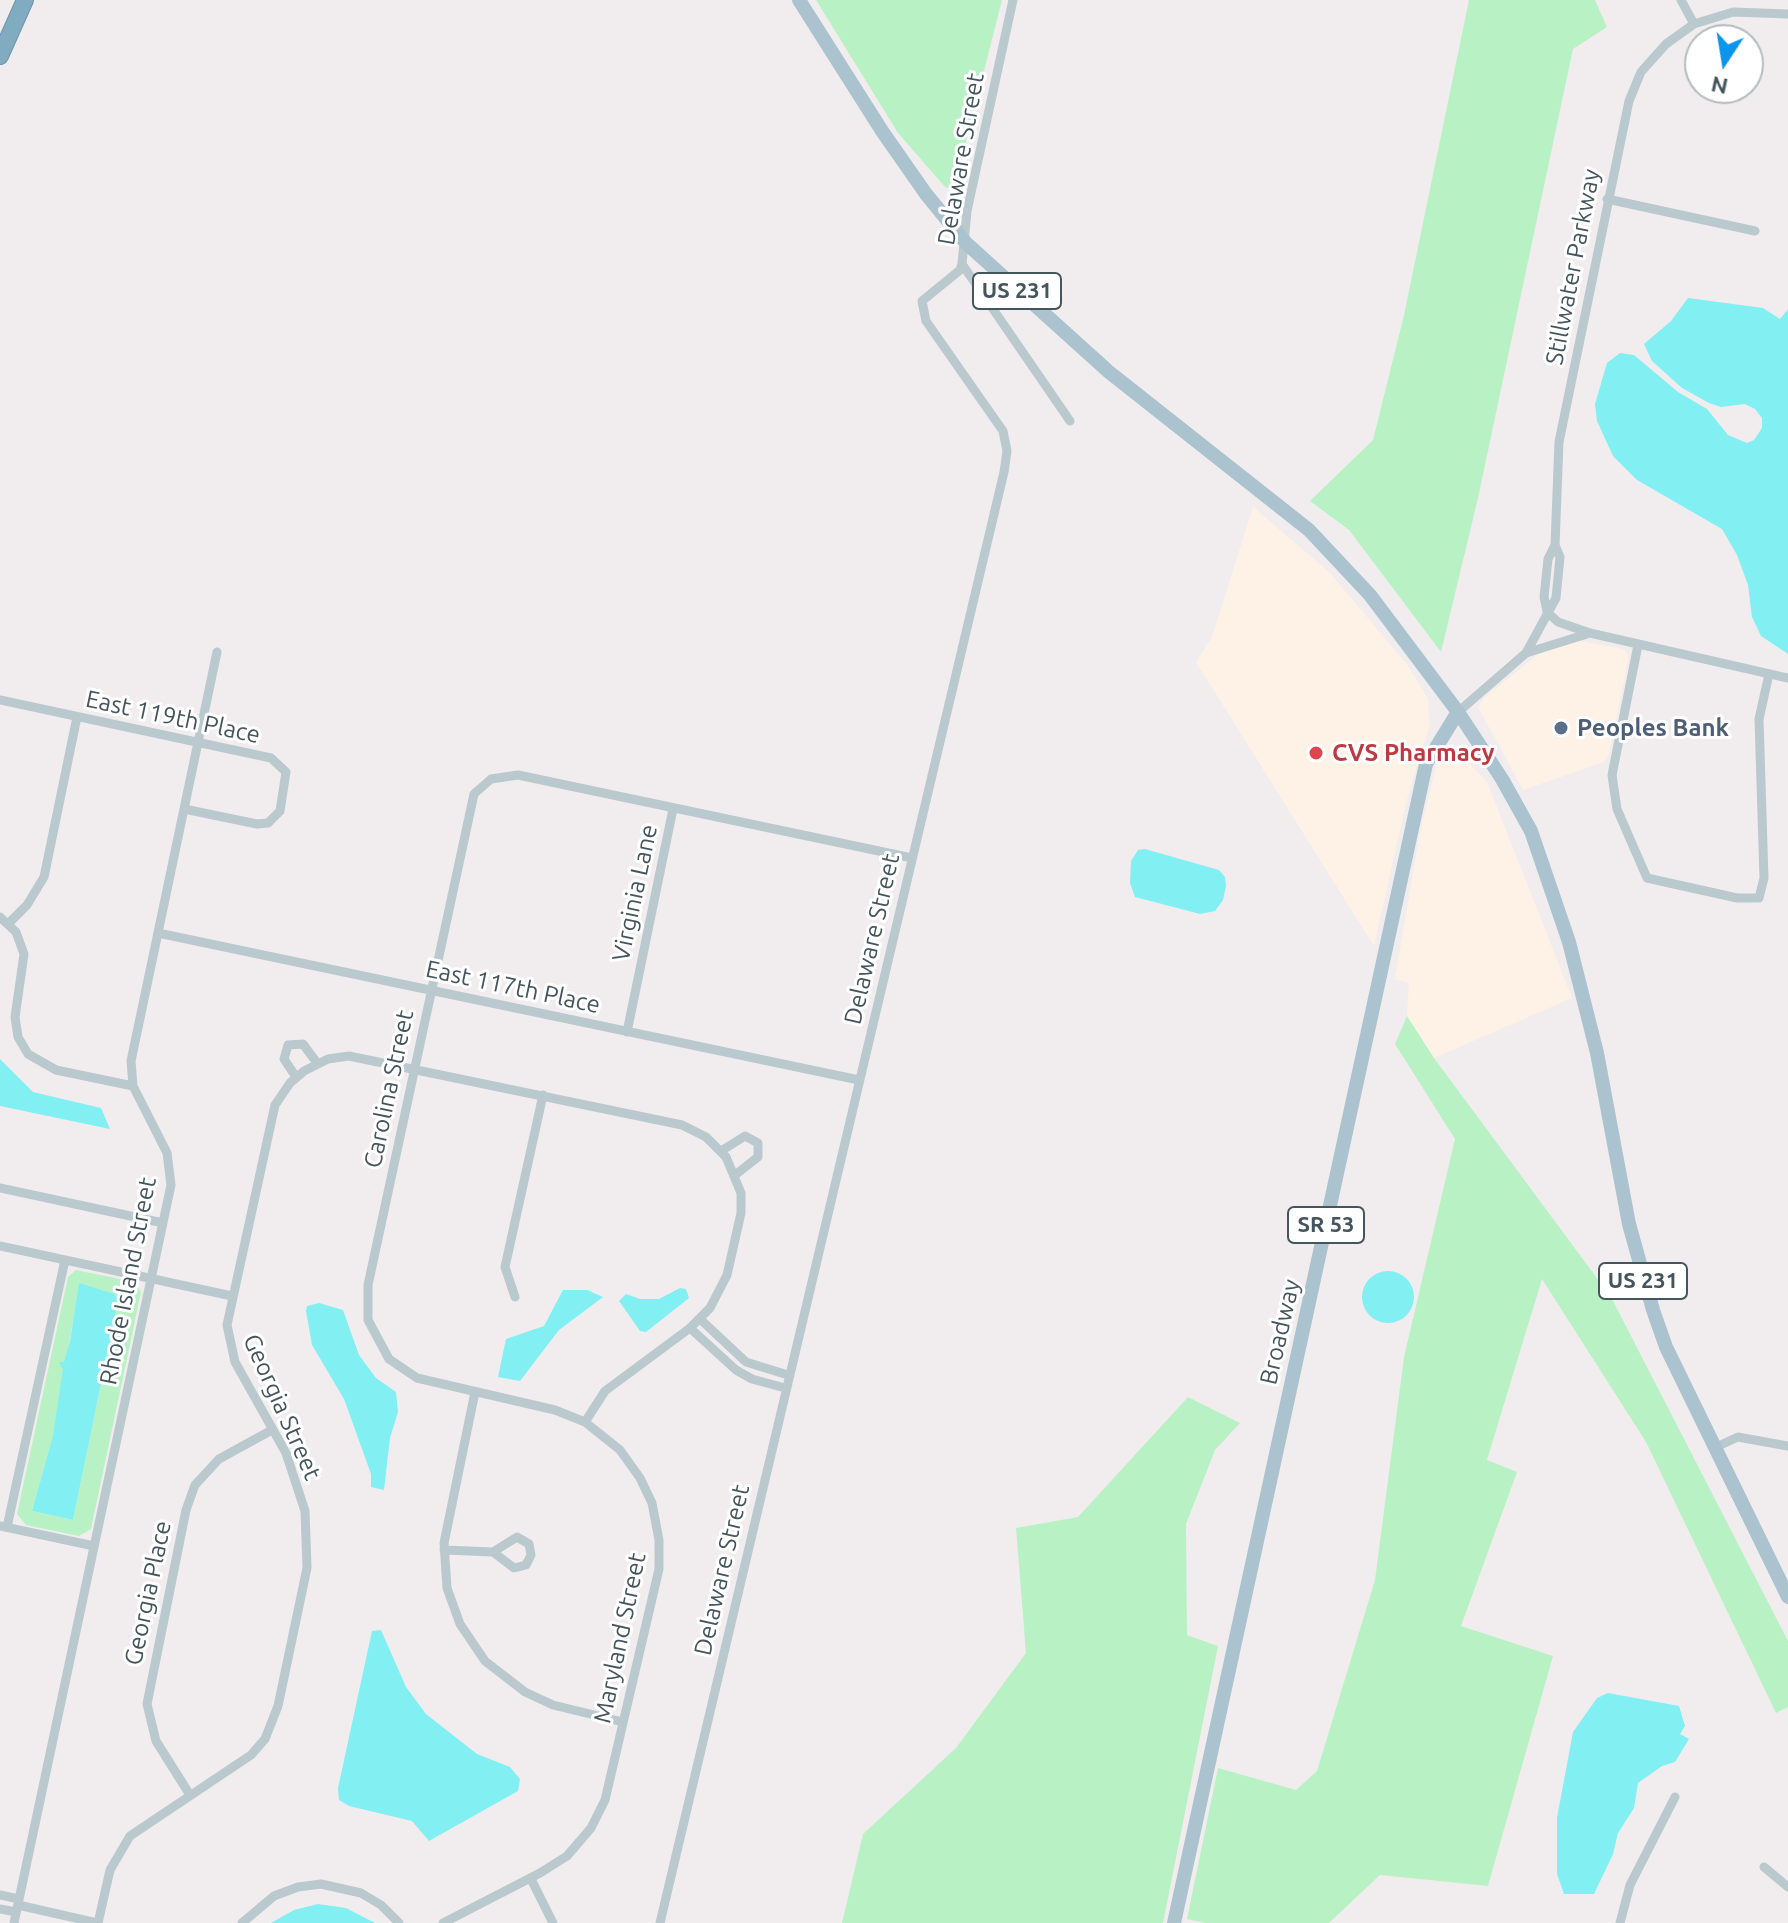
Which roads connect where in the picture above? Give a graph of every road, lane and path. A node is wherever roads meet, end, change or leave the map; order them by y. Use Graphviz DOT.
graph roads {
  1 [pos="25,0"];
  2 [pos="799,0"];
  3 [pos="1013,0"];
  4 [pos="1681,0"];
  5 [pos="1788,14"];
  6 [pos="1694,24"];
  7 [pos="1684,31"];
  8 [pos="0,56"];
  9 [pos="1607,199"];
  10 [pos="1755,231"];
  11 [pos="966,243"];
  12 [pos="962,264"];
  13 [pos="1070,421"];
  14 [pos="1547,612"];
  15 [pos="1590,633"];
  16 [pos="1638,645"];
  17 [pos="217,652"];
  18 [pos="1526,653"];
  19 [pos="1769,674"];
  20 [pos="1788,678"];
  21 [pos="0,700"];
  22 [pos="1458,712"];
  23 [pos="77,717"];
  24 [pos="198,742"];
  25 [pos="184,809"];
  26 [pos="673,809"];
  27 [pos="912,858"];
  28 [pos="4,920"];
  29 [pos="158,933"];
  30 [pos="431,991"];
  31 [pos="627,1032"];
  32 [pos="317,1063"];
  33 [pos="414,1067"];
  34 [pos="296,1077"];
  35 [pos="859,1080"];
  36 [pos="133,1086"];
  37 [pos="543,1095"];
  38 [pos="721,1151"];
  39 [pos="735,1175"];
  40 [pos="0,1188"];
  41 [pos="163,1223"];
  42 [pos="0,1246"];
  43 [pos="65,1260"];
  44 [pos="152,1279"];
  45 [pos="232,1296"];
  46 [pos="515,1297"];
  47 [pos="700,1319"];
  48 [pos="690,1328"];
  49 [pos="788,1375"];
  50 [pos="785,1388"];
  51 [pos="475,1392"];
  52 [pos="585,1422"];
  53 [pos="272,1430"];
  54 [pos="1788,1446"];
  55 [pos="1714,1448"];
  56 [pos="4,1526"];
  57 [pos="94,1546"];
  58 [pos="444,1550"];
  59 [pos="493,1552"];
  60 [pos="1788,1597"];
  61 [pos="623,1722"];
  62 [pos="190,1795"];
  63 [pos="1675,1797"];
  64 [pos="1764,1867"];
  65 [pos="531,1879"];
  66 [pos="1788,1887"];
  67 [pos="0,1895"];
  68 [pos="0,1909"];
  69 [pos="16,1910"];
  70 [pos="98,1923"];
  71 [pos="242,1923"];
  72 [pos="399,1923"];
  73 [pos="443,1923"];
  74 [pos="553,1923"];
  75 [pos="660,1923"];
  76 [pos="1174,1923"];
  77 [pos="1620,1923"];
  1 -- 8 [label="highway"];
  2 -- 11 [label="main road, US 231"];
  3 -- 11 [label="street, Delaware Street"];
  4 -- 6 [label="street"];
  5 -- 6 [label="street"];
  7 -- 9 [label="street, Stillwater Parkway"];
  9 -- 10 [label="street"];
  9 -- 14 [label="street, Stillwater Parkway"];
  11 -- 12 [label="street, Delaware Street"];
  11 -- 22 [label="main road, US 231"];
  12 -- 13 [label="street"];
  12 -- 27 [label="street, Delaware Street"];
  14 -- 15 [label="street"];
  14 -- 18 [label="street, Stillwater Parkway"];
  15 -- 16 [label="street"];
  15 -- 18 [label="street"];
  16 -- 19 [label="street"];
  16 -- 19 [label="street"];
  17 -- 24 [label="street, Rhode Island Street"];
  18 -- 22 [label="street, Stillwater Parkway"];
  19 -- 20 [label="street"];
  21 -- 23 [label="street, East 119th Place"];
  22 -- 55 [label="main road, US 231"];
  22 -- 76 [label="main road, Broadway / SR 53"];
  23 -- 24 [label="street, East 119th Place"];
  23 -- 28 [label="street"];
  24 -- 25 [label="street, Rhode Island Street"];
  24 -- 25 [label="street, East 119th Place"];
  25 -- 29 [label="street, Rhode Island Street"];
  26 -- 27 [label="street"];
  26 -- 30 [label="street, Carolina Street"];
  26 -- 31 [label="street, Virginia Lane"];
  27 -- 35 [label="street, Delaware Street"];
  28 -- 36 [label="street"];
  29 -- 30 [label="street, East 117th Place"];
  29 -- 36 [label="street, Rhode Island Street"];
  30 -- 31 [label="street, East 117th Place"];
  30 -- 33 [label="street, Carolina Street"];
  31 -- 35 [label="street, East 117th Place"];
  32 -- 33 [label="street, Georgia Street"];
  32 -- 34 [label="street, Georgia Street"];
  32 -- 34 [label="street"];
  33 -- 37 [label="street"];
  33 -- 51 [label="street, Carolina Street"];
  34 -- 45 [label="street, Georgia Street"];
  35 -- 49 [label="street, Delaware Street"];
  36 -- 41 [label="street, Rhode Island Street"];
  37 -- 38 [label="street"];
  37 -- 46 [label="street"];
  38 -- 39 [label="street"];
  38 -- 39 [label="street"];
  39 -- 47 [label="street"];
  40 -- 41 [label="street"];
  41 -- 44 [label="street, Rhode Island Street"];
  42 -- 43 [label="street"];
  43 -- 44 [label="street"];
  43 -- 56 [label="street"];
  44 -- 45 [label="street"];
  44 -- 57 [label="street, Rhode Island Street"];
  45 -- 53 [label="street, Georgia Street"];
  47 -- 48 [label="street"];
  47 -- 49 [label="street"];
  48 -- 50 [label="street"];
  48 -- 52 [label="street"];
  49 -- 50 [label="street, Delaware Street"];
  50 -- 75 [label="street, Delaware Street"];
  51 -- 52 [label="street, Maryland Street"];
  51 -- 58 [label="street"];
  52 -- 61 [label="street, Maryland Street"];
  53 -- 62 [label="street, Georgia Street"];
  53 -- 62 [label="street, Georgia Place"];
  54 -- 55 [label="street"];
  55 -- 60 [label="main road, US 231"];
  56 -- 57 [label="street"];
  57 -- 69 [label="street, Rhode Island Street"];
  58 -- 59 [label="street"];
  58 -- 61 [label="street"];
  61 -- 65 [label="street, Maryland Street"];
  62 -- 70 [label="street, Georgia Street"];
  63 -- 77 [label="street"];
  64 -- 66 [label="street"];
  65 -- 73 [label="street, Maryland Street"];
  65 -- 74 [label="street"];
  67 -- 69 [label="street"];
  68 -- 69 [label="street"];
  69 -- 70 [label="street"];
  71 -- 72 [label="street"];
}
